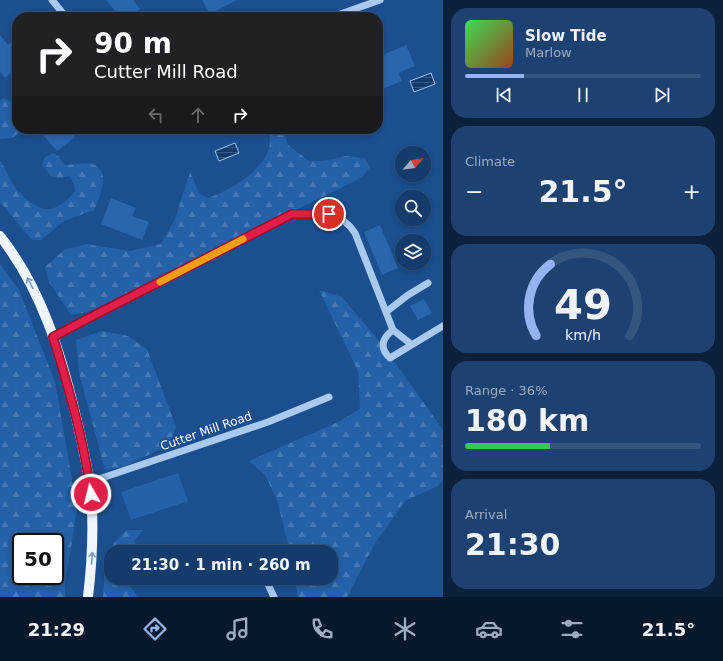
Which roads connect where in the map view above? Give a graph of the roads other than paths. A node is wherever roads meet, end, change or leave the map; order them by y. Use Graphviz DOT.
graph roads {
  1 [pos="52,0"];
  2 [pos="380,0"];
  3 [pos="62,12"];
  4 [pos="346,12"];
  5 [pos="0,236"];
  6 [pos="428,283"];
  7 [pos="386,312"];
  8 [pos="443,326"];
  9 [pos="393,330"];
  10 [pos="53,337"];
  11 [pos="411,344"];
  12 [pos="329,396"];
  13 [pos="90,482"];
  14 [pos="268,585"];
  15 [pos="88,597"];
  16 [pos="274,597"];
  1 -- 3 [label="street"];
  2 -- 4 [label="street"];
  10 -- 5 [label="main road, one-way"];
  6 -- 7 [label="street"];
  7 -- 9 [label="street"];
  7 -- 10 [label="street"];
  8 -- 11 [label="street"];
  9 -- 11 [label="street"];
  9 -- 11 [label="street"];
  10 -- 13 [label="main road"];
  12 -- 13 [label="street, Cutter Mill Road"];
  15 -- 13 [label="main road, one-way"];
  14 -- 16 [label="street"];
}
